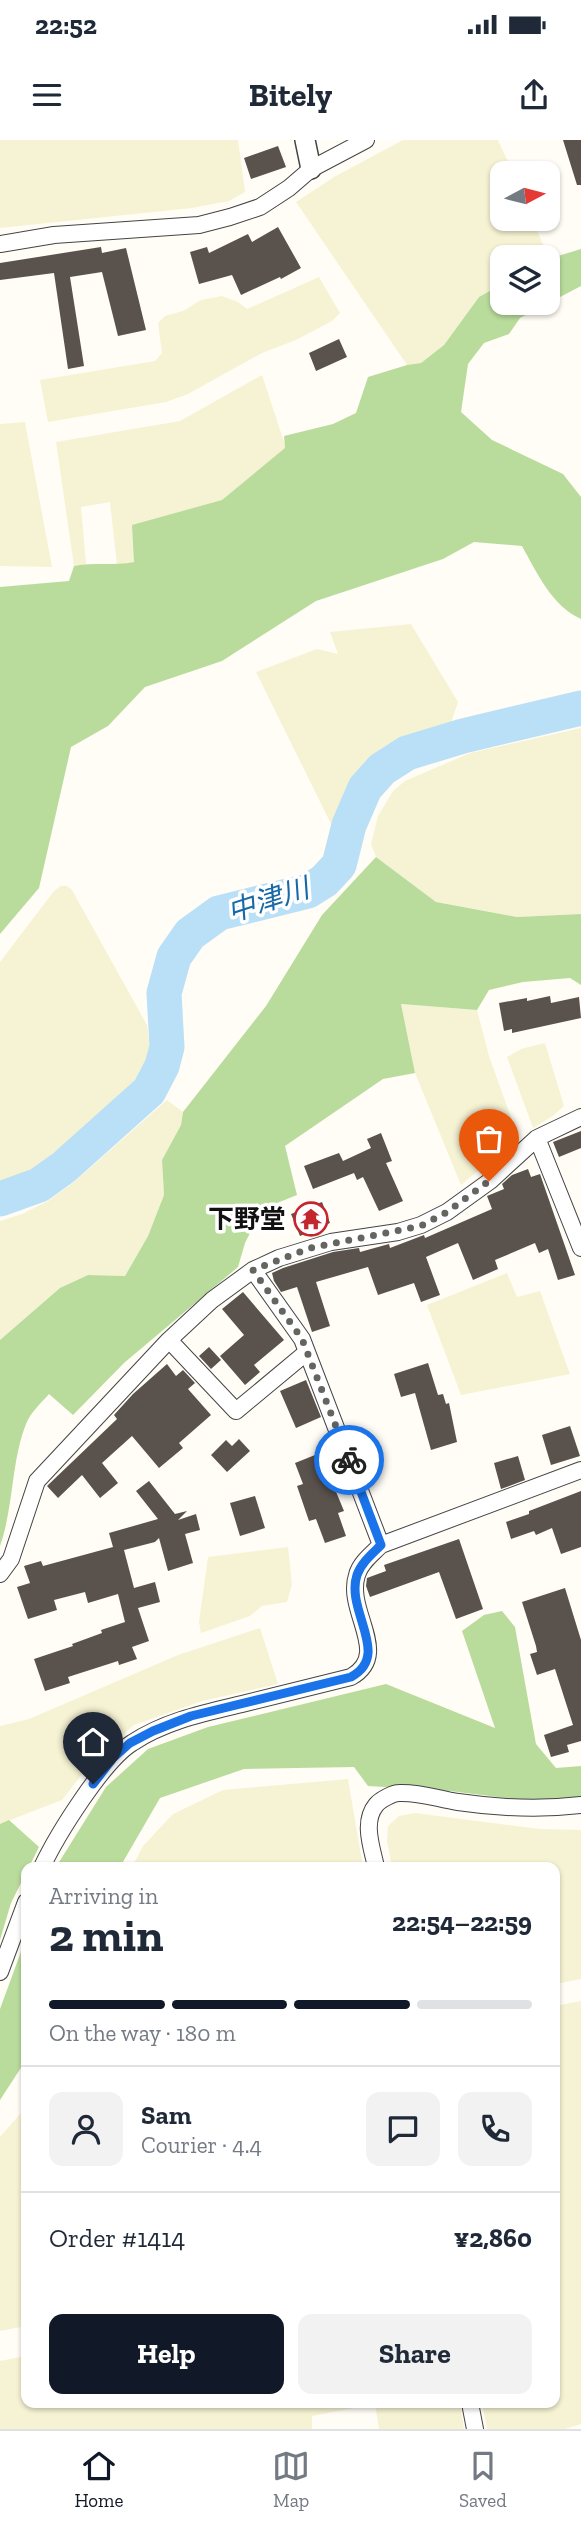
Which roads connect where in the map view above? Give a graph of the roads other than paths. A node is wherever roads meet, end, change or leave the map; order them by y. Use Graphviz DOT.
graph roads {
  1 [pos="306,140"];
  2 [pos="366,140"];
  3 [pos="311,169"];
  4 [pos="0,244"];
  5 [pos="581,1117"];
  6 [pos="537,1138"];
  7 [pos="581,1248"];
  8 [pos="253,1270"];
  9 [pos="169,1340"];
  10 [pos="307,1352"];
  11 [pos="581,1469"];
  12 [pos="381,1545"];
  13 [pos="0,1574"];
  14 [pos="581,1805"];
  15 [pos="45,1862"];
  16 [pos="375,1862"];
  17 [pos="21,1915"];
  18 [pos="0,1972"];
  19 [pos="471,2408"];
  20 [pos="475,2429"];
  1 -- 3 [label="street"];
  2 -- 3 [label="street"];
  3 -- 4 [label="street"];
  5 -- 6 [label="street"];
  6 -- 7 [label="street"];
  6 -- 8 [label="street"];
  8 -- 9 [label="street"];
  8 -- 10 [label="street"];
  9 -- 10 [label="street"];
  9 -- 13 [label="street"];
  10 -- 12 [label="street"];
  11 -- 12 [label="street"];
  12 -- 15 [label="street"];
  14 -- 16 [label="street"];
  17 -- 18 [label="street"];
  19 -- 20 [label="street"];
}
